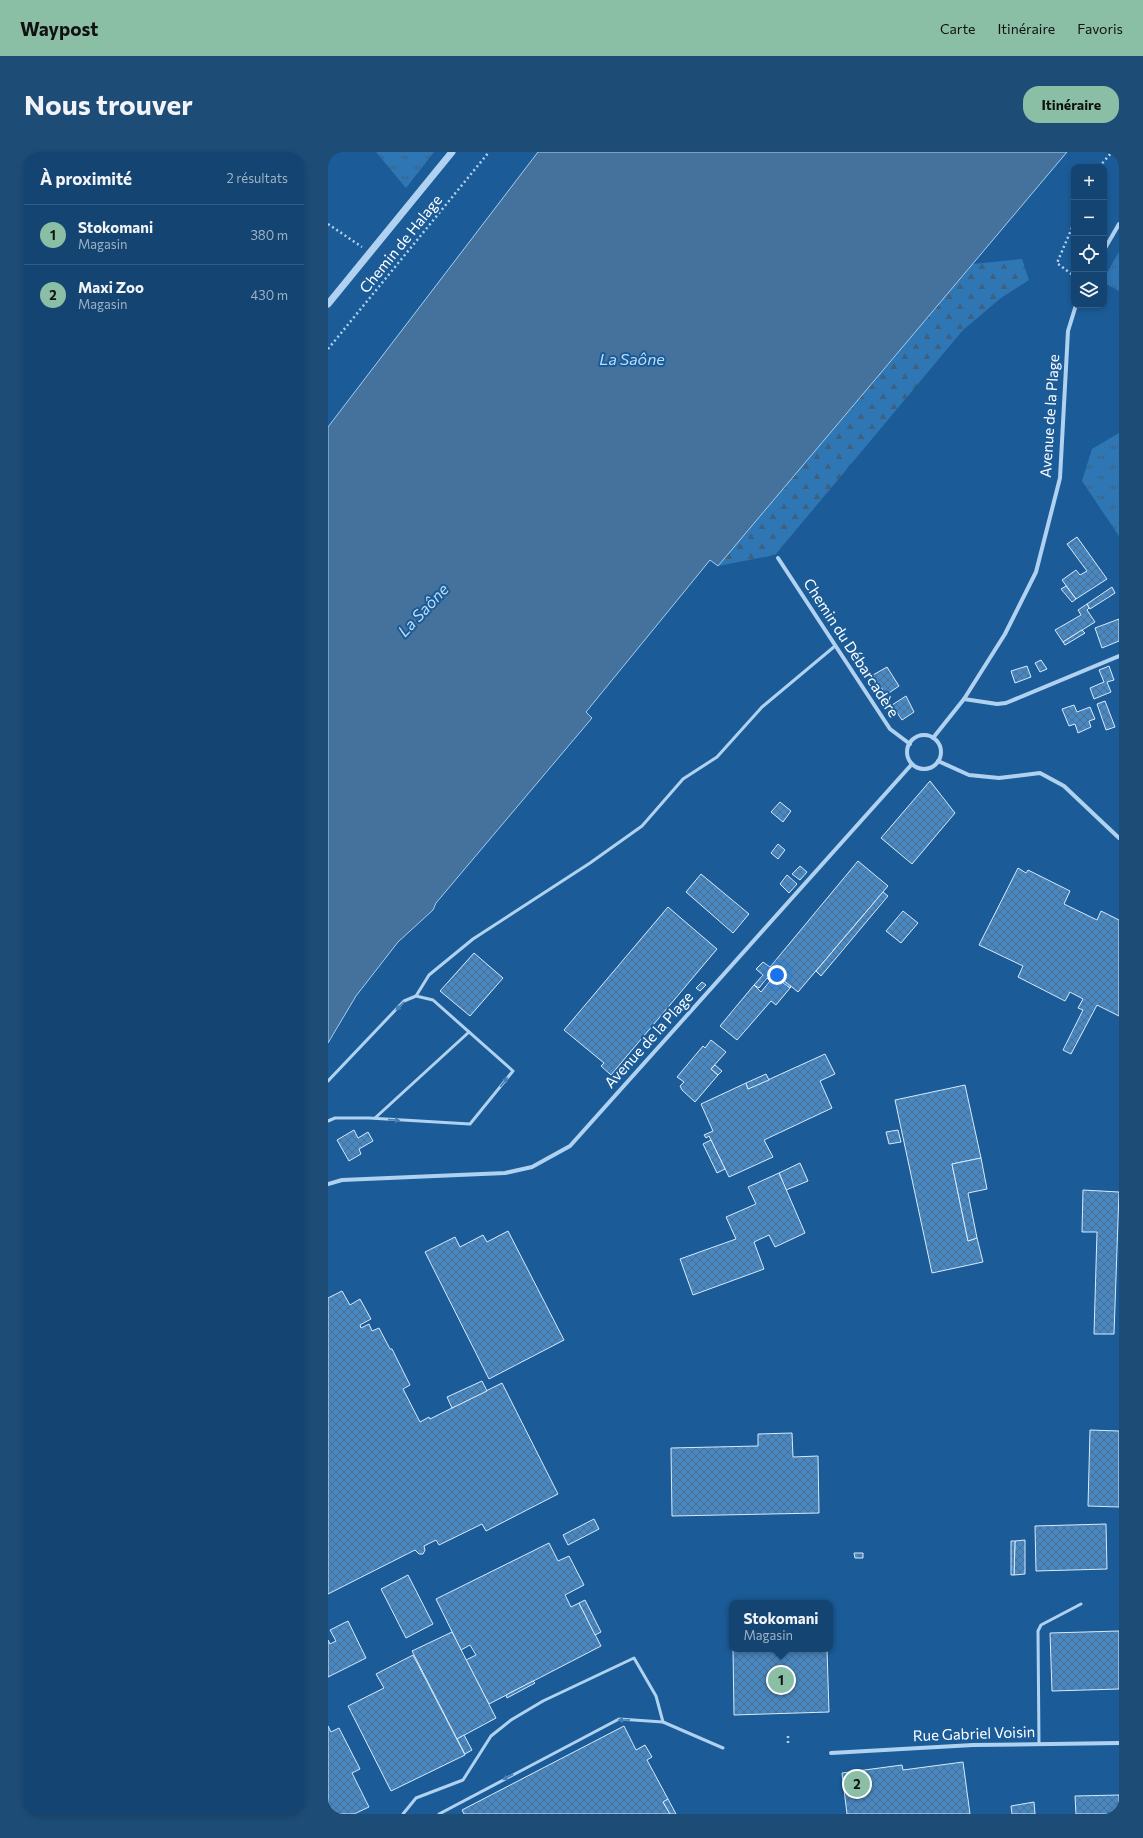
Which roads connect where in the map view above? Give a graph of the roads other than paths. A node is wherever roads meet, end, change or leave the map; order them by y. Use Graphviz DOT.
graph roads {
  1 [pos="452,152"];
  2 [pos="1119,224"];
  3 [pos="1107,245"];
  4 [pos="328,304"];
  5 [pos="1075,308"];
  6 [pos="778,558"];
  7 [pos="835,646"];
  8 [pos="1119,656"];
  9 [pos="964,700"];
  10 [pos="934,738"];
  11 [pos="910,744"];
  12 [pos="938,761"];
  13 [pos="912,764"];
  14 [pos="1119,838"];
  15 [pos="416,996"];
  16 [pos="469,1032"];
  17 [pos="328,1082"];
  18 [pos="374,1118"];
  19 [pos="328,1121"];
  20 [pos="328,1184"];
  21 [pos="1081,1604"];
  22 [pos="663,1722"];
  23 [pos="1119,1743"];
  24 [pos="1039,1744"];
  25 [pos="723,1748"];
  26 [pos="831,1753"];
  27 [pos="403,1814"];
  28 [pos="438,1814"];
  1 -- 4 [label="street"];
  2 -- 3 [label="street"];
  5 -- 9 [label="street, Avenue de la Plage"];
  6 -- 7 [label="street, Chemin du Débarcadère"];
  7 -- 11 [label="street, Chemin du Débarcadère"];
  7 -- 15 [label="lane"];
  8 -- 9 [label="street"];
  9 -- 10 [label="street, Avenue de la Plage"];
  10 -- 11 [label="street"];
  10 -- 12 [label="street"];
  11 -- 13 [label="street"];
  12 -- 13 [label="street"];
  12 -- 14 [label="street"];
  13 -- 20 [label="street, Avenue de la Plage"];
  15 -- 16 [label="lane"];
  15 -- 17 [label="lane, one-way"];
  16 -- 18 [label="lane"];
  18 -- 16 [label="lane, one-way"];
  18 -- 19 [label="lane"];
  21 -- 24 [label="lane"];
  22 -- 25 [label="lane"];
  22 -- 27 [label="lane"];
  22 -- 28 [label="lane, one-way"];
  23 -- 24 [label="street, Rue Gabriel Voisin"];
  24 -- 26 [label="street, Rue Gabriel Voisin"];
}
